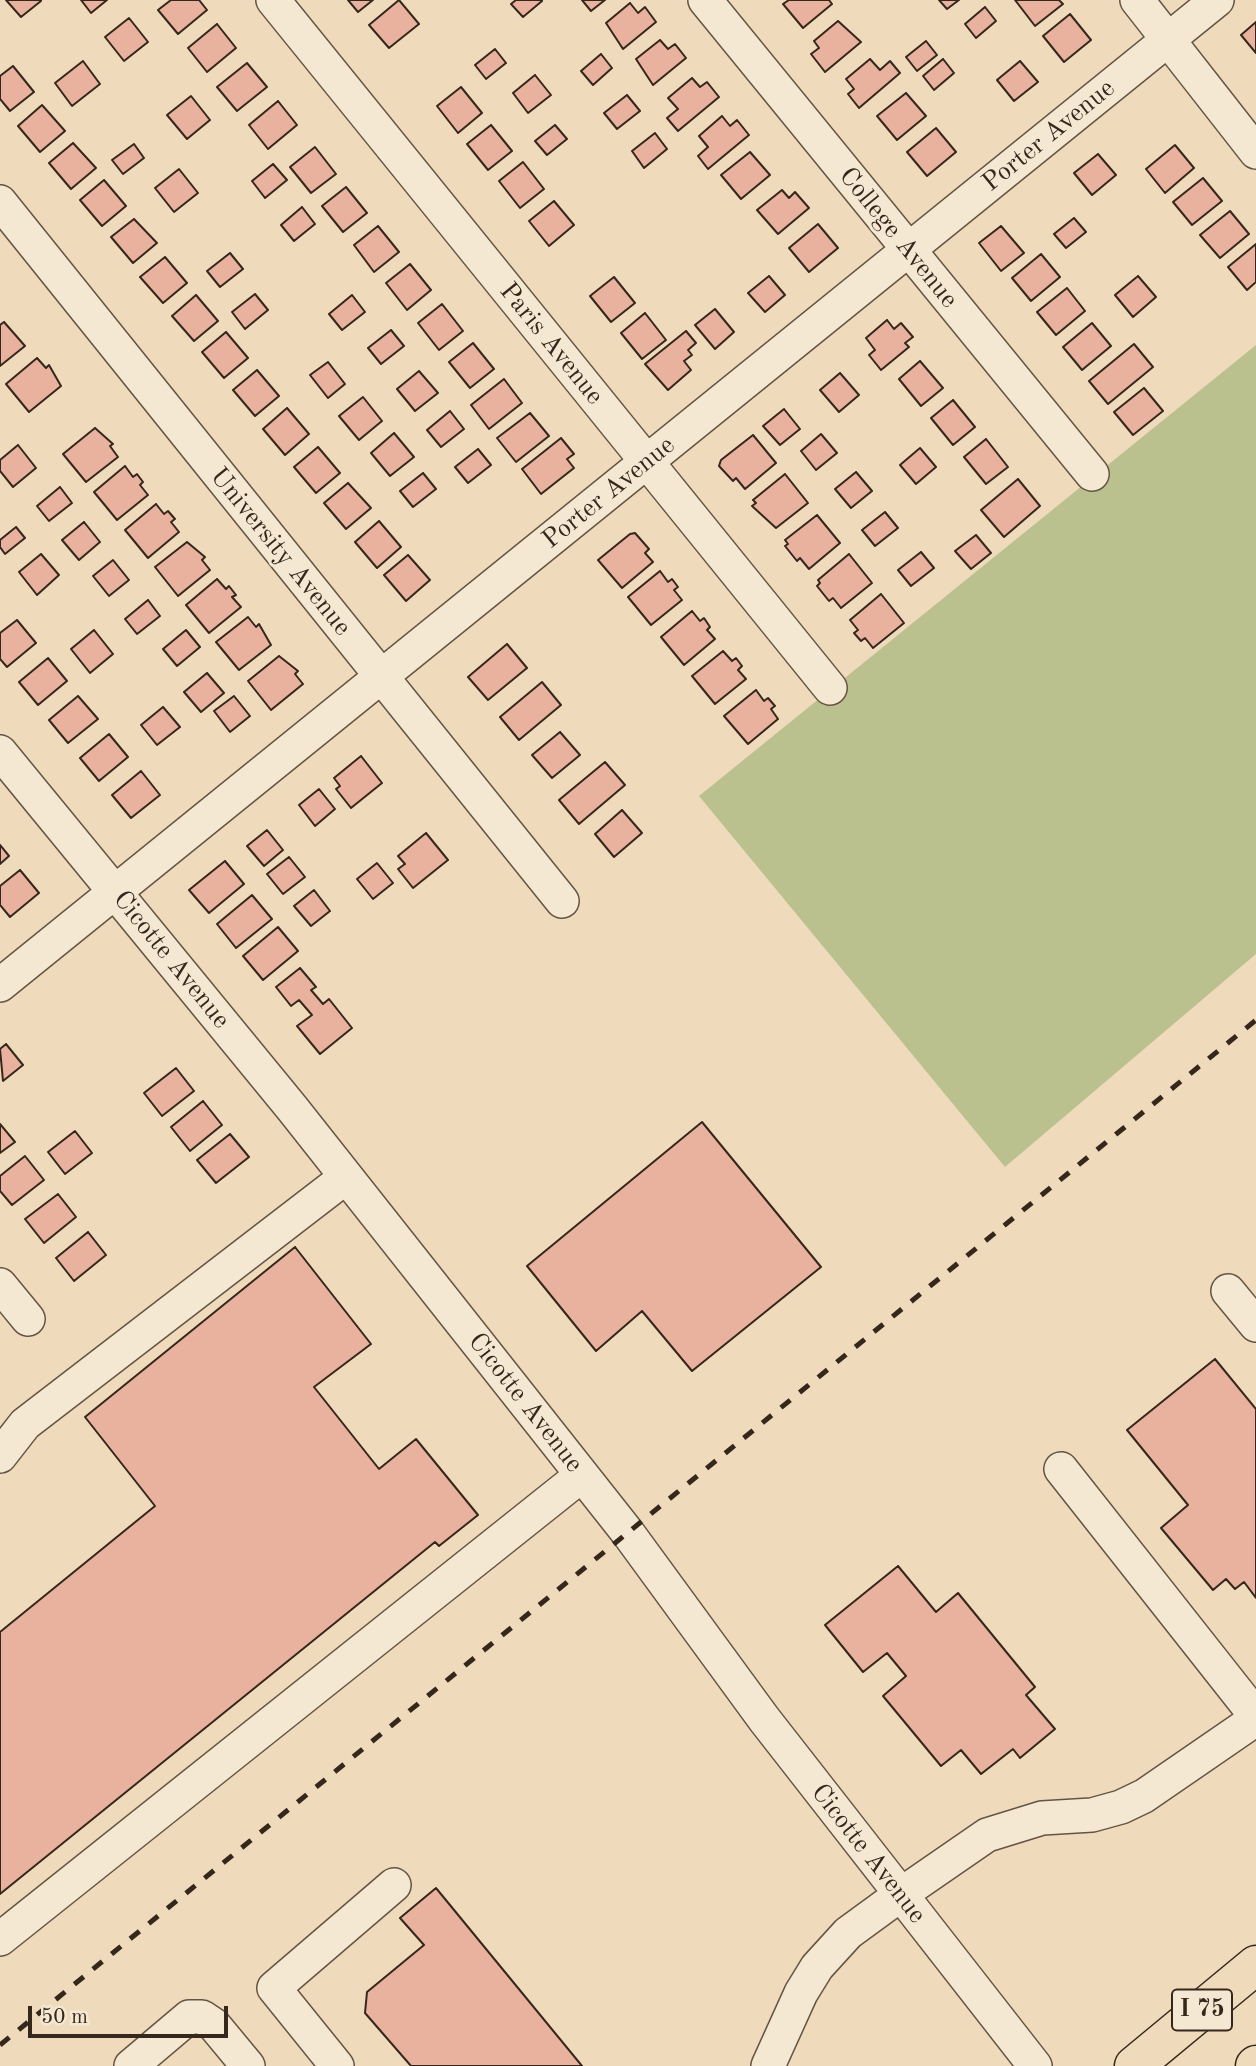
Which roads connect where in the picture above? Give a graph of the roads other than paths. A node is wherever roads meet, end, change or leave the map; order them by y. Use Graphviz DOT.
graph roads {
  1 [pos="273,0"];
  2 [pos="705,0"];
  3 [pos="1137,0"];
  4 [pos="1217,0"];
  5 [pos="1167,41"];
  6 [pos="1256,152"];
  7 [pos="0,202"];
  8 [pos="909,250"];
  9 [pos="647,463"];
  10 [pos="1092,474"];
  11 [pos="381,679"];
  12 [pos="830,688"];
  13 [pos="0,752"];
  14 [pos="116,891"];
  15 [pos="562,901"];
  16 [pos="0,985"];
  17 [pos="346,1177"];
  18 [pos="0,1285"];
  19 [pos="1228,1291"];
  20 [pos="28,1319"];
  21 [pos="1256,1325"];
  22 [pos="0,1456"];
  23 [pos="1061,1469"];
  24 [pos="582,1475"];
  25 [pos="1256,1717"];
  26 [pos="394,1885"];
  27 [pos="900,1895"];
  28 [pos="0,1939"];
  29 [pos="1256,1965"];
  30 [pos="131,2066"];
  31 [pos="248,2066"];
  32 [pos="337,2066"];
  33 [pos="768,2066"];
  34 [pos="1035,2066"];
  35 [pos="1134,2066"];
  1 -- 9 [label="street, Paris Avenue"];
  2 -- 8 [label="street, College Avenue"];
  3 -- 5 [label="street"];
  4 -- 5 [label="street, Porter Avenue"];
  5 -- 6 [label="street"];
  5 -- 8 [label="street, Porter Avenue"];
  7 -- 11 [label="street, University Avenue"];
  8 -- 9 [label="street, Porter Avenue"];
  8 -- 10 [label="street, College Avenue"];
  9 -- 11 [label="street, Porter Avenue"];
  9 -- 12 [label="street, Paris Avenue"];
  11 -- 14 [label="street, Porter Avenue"];
  11 -- 15 [label="street, University Avenue"];
  13 -- 14 [label="street, Cicotte Avenue"];
  14 -- 16 [label="street, Porter Avenue"];
  14 -- 17 [label="street, Cicotte Avenue"];
  17 -- 22 [label="street"];
  17 -- 24 [label="street, Cicotte Avenue"];
  18 -- 20 [label="street"];
  19 -- 21 [label="street"];
  23 -- 25 [label="street"];
  24 -- 27 [label="street, Cicotte Avenue"];
  24 -- 28 [label="street"];
  25 -- 27 [label="street"];
  26 -- 32 [label="street"];
  27 -- 33 [label="street"];
  27 -- 34 [label="street, Cicotte Avenue"];
  29 -- 35 [label="highway, I 75"];
  30 -- 31 [label="street"];
}
